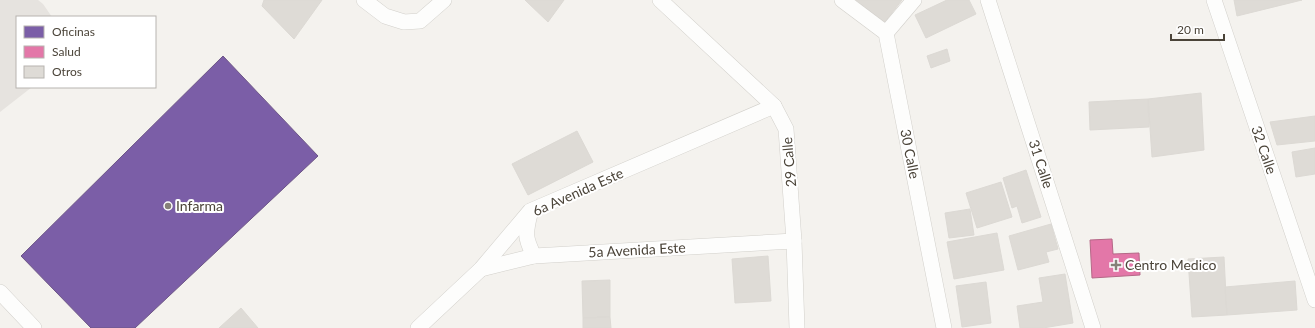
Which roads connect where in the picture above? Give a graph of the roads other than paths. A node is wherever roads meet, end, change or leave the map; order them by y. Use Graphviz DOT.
graph roads {
  1 [pos="364,0"];
  2 [pos="444,0"];
  3 [pos="660,0"];
  4 [pos="842,0"];
  5 [pos="914,0"];
  6 [pos="988,0"];
  7 [pos="1214,0"];
  8 [pos="886,33"];
  9 [pos="774,106"];
  10 [pos="530,212"];
  11 [pos="794,241"];
  12 [pos="534,256"];
  13 [pos="481,269"];
  14 [pos="0,292"];
  15 [pos="1315,300"];
  16 [pos="34,328"];
  17 [pos="418,328"];
  18 [pos="797,328"];
  19 [pos="944,328"];
  20 [pos="1094,328"];
  1 -- 2 [label="street"];
  3 -- 9 [label="street, 29 Calle"];
  4 -- 8 [label="street"];
  5 -- 8 [label="street"];
  6 -- 20 [label="street, 31 Calle"];
  7 -- 15 [label="street, 32 Calle"];
  8 -- 19 [label="street, 30 Calle"];
  9 -- 10 [label="street, 6a Avenida Este"];
  9 -- 11 [label="street, 29 Calle"];
  10 -- 12 [label="street"];
  10 -- 13 [label="street, 6a Avenida Este"];
  11 -- 12 [label="street, 5a Avenida Este"];
  11 -- 18 [label="street, 29 Calle"];
  12 -- 13 [label="street, 5a Avenida Este"];
  13 -- 17 [label="street, 6a Avenida Este"];
  14 -- 16 [label="street"];
}
